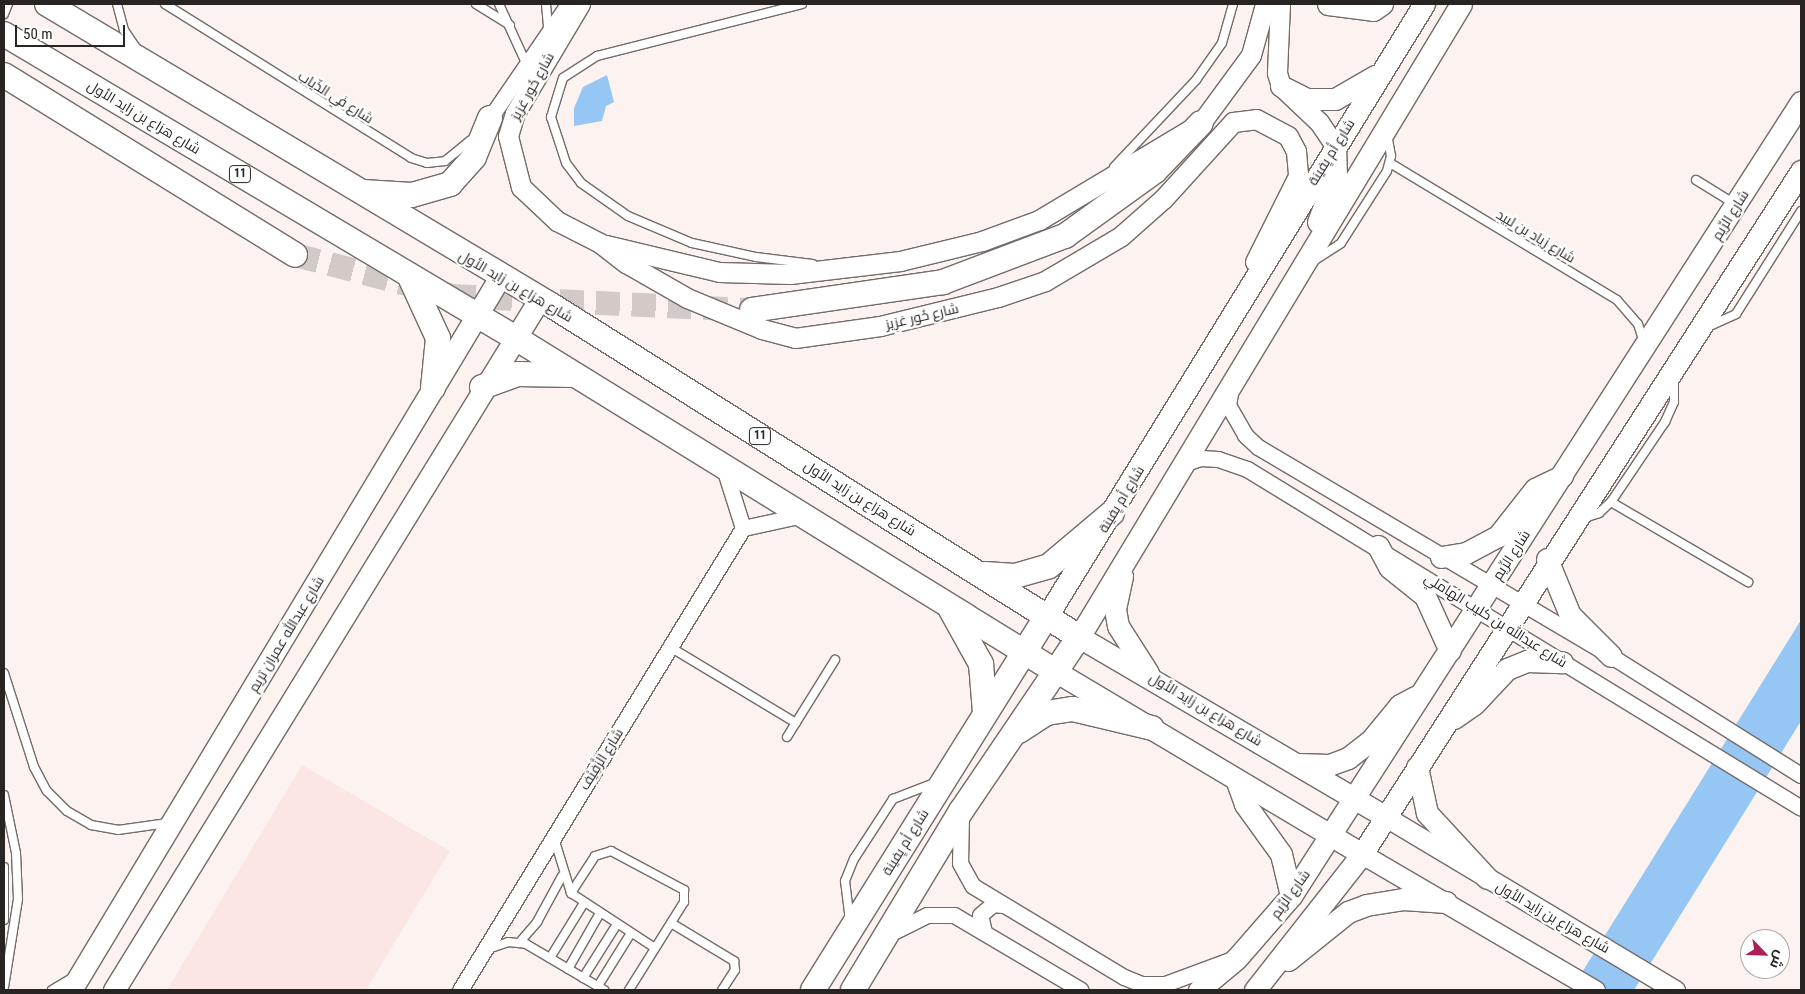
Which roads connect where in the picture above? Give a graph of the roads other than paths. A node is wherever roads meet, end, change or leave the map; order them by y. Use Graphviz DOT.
graph roads {
  1 [pos="8,4"];
  2 [pos="47,4"];
  3 [pos="117,4"];
  4 [pos="165,4"];
  5 [pos="476,4"];
  6 [pos="499,4"];
  7 [pos="546,4"];
  8 [pos="568,4"];
  9 [pos="580,4"];
  10 [pos="802,4"];
  11 [pos="1233,4"];
  12 [pos="1265,4"];
  13 [pos="1280,4"];
  14 [pos="1328,4"];
  15 [pos="1382,4"];
  16 [pos="1424,4"];
  17 [pos="1461,4"];
  18 [pos="4,14"];
  19 [pos="510,26"];
  20 [pos="4,34"];
  21 [pos="549,34"];
  22 [pos="148,66"];
  23 [pos="527,66"];
  24 [pos="1381,71"];
  25 [pos="4,75"];
  26 [pos="1281,86"];
  27 [pos="1801,102"];
  28 [pos="490,118"];
  29 [pos="1201,123"];
  30 [pos="1387,132"];
  31 [pos="1335,146"];
  32 [pos="1390,163"];
  33 [pos="1801,171"];
  34 [pos="1696,180"];
  35 [pos="1093,188"];
  36 [pos="353,190"];
  37 [pos="1736,205"];
  38 [pos="1801,210"];
  39 [pos="600,243"];
  40 [pos="294,255"];
  41 [pos="1305,266"];
  42 [pos="848,268"];
  43 [pos="409,275"];
  44 [pos="500,277"];
  45 [pos="539,300"];
  46 [pos="752,310"];
  47 [pos="476,314"];
  48 [pos="1700,328"];
  49 [pos="1221,330"];
  50 [pos="514,337"];
  51 [pos="1644,351"];
  52 [pos="1673,370"];
  53 [pos="574,375"];
  54 [pos="1233,380"];
  55 [pos="482,387"];
  56 [pos="433,388"];
  57 [pos="1272,455"];
  58 [pos="1182,464"];
  59 [pos="724,468"];
  60 [pos="1256,474"];
  61 [pos="1562,476"];
  62 [pos="1611,502"];
  63 [pos="1112,513"];
  64 [pos="804,515"];
  65 [pos="1577,519"];
  66 [pos="743,528"];
  67 [pos="1378,546"];
  68 [pos="1126,556"];
  69 [pos="1441,557"];
  70 [pos="1547,560"];
  71 [pos="980,573"];
  72 [pos="1748,582"];
  73 [pos="1492,585"];
  74 [pos="1520,602"];
  75 [pos="947,604"];
  76 [pos="1478,606"];
  77 [pos="1047,616"];
  78 [pos="1506,625"];
  79 [pos="1079,637"];
  80 [pos="670,647"];
  81 [pos="1450,650"];
  82 [pos="1022,651"];
  83 [pos="1612,656"];
  84 [pos="835,660"];
  85 [pos="1562,662"];
  86 [pos="1055,672"];
  87 [pos="4,673"];
  88 [pos="1149,675"];
  89 [pos="1420,696"];
  90 [pos="984,714"];
  91 [pos="1446,721"];
  92 [pos="796,723"];
  93 [pos="1152,728"];
  94 [pos="787,737"];
  95 [pos="1007,742"];
  96 [pos="1295,763"];
  97 [pos="1417,767"];
  98 [pos="1801,775"];
  99 [pos="1236,779"];
  100 [pos="944,780"];
  101 [pos="4,795"];
  102 [pos="1354,799"];
  103 [pos="1801,808"];
  104 [pos="961,811"];
  105 [pos="1386,817"];
  106 [pos="175,821"];
  107 [pos="554,836"];
  108 [pos="1330,836"];
  109 [pos="1362,854"];
  110 [pos="4,867"];
  111 [pos="562,876"];
  112 [pos="1487,878"];
  113 [pos="571,892"];
  114 [pos="1291,896"];
  115 [pos="1446,902"];
  116 [pos="584,903"];
  117 [pos="1002,905"];
  118 [pos="600,913"];
  119 [pos="4,920"];
  120 [pos="671,923"];
  121 [pos="617,924"];
  122 [pos="851,929"];
  123 [pos="984,932"];
  124 [pos="631,933"];
  125 [pos="888,935"];
  126 [pos="519,943"];
  127 [pos="655,948"];
  128 [pos="484,951"];
  129 [pos="550,958"];
  130 [pos="1236,959"];
  131 [pos="1278,964"];
  132 [pos="568,969"];
  133 [pos="1051,972"];
  134 [pos="1114,972"];
  135 [pos="583,978"];
  136 [pos="74,982"];
  137 [pos="4,988"];
  138 [pos="601,988"];
  139 [pos="52,990"];
  140 [pos="114,990"];
  141 [pos="460,990"];
  142 [pos="629,990"];
  143 [pos="722,990"];
  144 [pos="813,990"];
  145 [pos="853,990"];
  146 [pos="1081,990"];
  147 [pos="1091,990"];
  148 [pos="1117,990"];
  149 [pos="1199,990"];
  150 [pos="1255,990"];
  151 [pos="1595,990"];
  152 [pos="1675,990"];
  1 -- 18 [label="lane"];
  2 -- 22 [label="main road, شارع هزاع بن زايد الأول / 11"];
  3 -- 22 [label="lane"];
  4 -- 28 [label="lane, شارع فَي الذّياب"];
  5 -- 19 [label="lane"];
  6 -- 19 [label="lane"];
  7 -- 21 [label="lane"];
  8 -- 21 [label="street, شارع خُور عَزِيز"];
  9 -- 39 [label="street, شارع خُور عَزِيز"];
  10 -- 42 [label="lane"];
  11 -- 35 [label="lane"];
  12 -- 29 [label="street"];
  13 -- 26 [label="street"];
  14 -- 15 [label="main road"];
  16 -- 24 [label="main road, شارع أم يِفينة"];
  17 -- 30 [label="main road"];
  19 -- 23 [label="lane"];
  20 -- 43 [label="main road, شارع هزاع بن زايد الأول / 11"];
  21 -- 23 [label="street, شارع خُور عَزِيز"];
  22 -- 36 [label="main road, شارع هزاع بن زايد الأول / 11"];
  23 -- 28 [label="street, شارع خُور عَزِيز"];
  24 -- 26 [label="main road"];
  24 -- 31 [label="main road, شارع أم يِفينة"];
  25 -- 40 [label="main road"];
  26 -- 31 [label="street"];
  27 -- 37 [label="main road, شارع الرِّيم"];
  28 -- 36 [label="main road"];
  29 -- 35 [label="street"];
  29 -- 46 [label="main road"];
  30 -- 32 [label="lane"];
  30 -- 41 [label="main road"];
  31 -- 41 [label="main road"];
  31 -- 49 [label="main road, شارع أم يِفينة"];
  32 -- 41 [label="lane"];
  32 -- 51 [label="lane, شارع زياد بن لبيد"];
  33 -- 48 [label="main road"];
  34 -- 37 [label="lane"];
  35 -- 42 [label="street"];
  36 -- 44 [label="main road, شارع هزاع بن زايد الأول / 11"];
  37 -- 51 [label="main road, شارع الرِّيم"];
  38 -- 48 [label="lane"];
  39 -- 42 [label="street"];
  39 -- 49 [label="street, شارع خُور عَزِيز"];
  41 -- 54 [label="main road"];
  43 -- 47 [label="main road, شارع هزاع بن زايد الأول / 11"];
  43 -- 56 [label="main road"];
  44 -- 45 [label="main road, شارع هزاع بن زايد الأول / 11"];
  44 -- 47 [label="main road, شارع عبدالله عمران تريم"];
  45 -- 50 [label="main road"];
  45 -- 71 [label="main road, شارع هزاع بن زايد الأول / 11"];
  47 -- 50 [label="main road, شارع هزاع بن زايد الأول / 11"];
  47 -- 56 [label="main road, شارع عبدالله عمران تريم"];
  48 -- 52 [label="main road"];
  49 -- 63 [label="main road, شارع أم يِفينة"];
  50 -- 53 [label="main road, شارع هزاع بن زايد الأول / 11"];
  50 -- 55 [label="main road"];
  51 -- 61 [label="main road, شارع الرِّيم"];
  52 -- 62 [label="lane"];
  52 -- 65 [label="main road"];
  53 -- 55 [label="main road"];
  53 -- 59 [label="main road, شارع هزاع بن زايد الأول / 11"];
  54 -- 57 [label="street, شارع عبدالله بن كليب الهاملي"];
  54 -- 58 [label="main road"];
  55 -- 140 [label="main road"];
  56 -- 106 [label="main road, شارع عبدالله عمران تريم"];
  57 -- 60 [label="street"];
  57 -- 69 [label="street, شارع عبدالله بن كليب الهاملي"];
  58 -- 60 [label="street, شارع عبدالله بن كليب الهاملي"];
  58 -- 68 [label="main road"];
  59 -- 64 [label="main road, شارع هزاع بن زايد الأول / 11"];
  59 -- 66 [label="street"];
  60 -- 67 [label="street, شارع عبدالله بن كليب الهاملي"];
  61 -- 69 [label="main road"];
  61 -- 73 [label="main road, شارع الرِّيم"];
  62 -- 65 [label="lane"];
  62 -- 72 [label="lane"];
  63 -- 71 [label="main road"];
  63 -- 77 [label="main road, شارع أم يِفينة"];
  64 -- 66 [label="street"];
  64 -- 75 [label="main road, شارع هزاع بن زايد الأول / 11"];
  65 -- 70 [label="main road"];
  66 -- 80 [label="street, شارع الزَّفِيْف"];
  67 -- 76 [label="street, شارع عبدالله بن كليب الهاملي"];
  67 -- 81 [label="main road"];
  68 -- 79 [label="main road"];
  68 -- 88 [label="main road"];
  69 -- 73 [label="street, شارع عبدالله بن كليب الهاملي"];
  70 -- 74 [label="main road"];
  70 -- 83 [label="main road"];
  71 -- 77 [label="main road, شارع هزاع بن زايد الأول / 11"];
  73 -- 74 [label="street, شارع عبدالله بن كليب الهاملي"];
  73 -- 76 [label="main road, شارع الرِّيم"];
  74 -- 78 [label="main road"];
  74 -- 83 [label="street, شارع عبدالله بن كليب الهاملي"];
  75 -- 82 [label="main road, شارع هزاع بن زايد الأول / 11"];
  75 -- 90 [label="main road"];
  76 -- 78 [label="street, شارع عبدالله بن كليب الهاملي"];
  76 -- 81 [label="main road, شارع الرِّيم"];
  77 -- 79 [label="main road, شارع هزاع بن زايد الأول / 11"];
  77 -- 82 [label="main road, شارع أم يِفينة"];
  78 -- 85 [label="street, شارع عبدالله بن كليب الهاملي"];
  78 -- 91 [label="main road"];
  79 -- 86 [label="main road"];
  79 -- 88 [label="main road, شارع هزاع بن زايد الأول / 11"];
  80 -- 92 [label="lane"];
  80 -- 107 [label="street, شارع الزَّفِيْف"];
  81 -- 89 [label="main road, شارع الرِّيم"];
  82 -- 86 [label="main road, شارع هزاع بن زايد الأول / 11"];
  82 -- 90 [label="main road, شارع أم يِفينة"];
  83 -- 98 [label="street, شارع عبدالله بن كليب الهاملي"];
  84 -- 92 [label="lane"];
  85 -- 91 [label="main road"];
  85 -- 103 [label="street, شارع عبدالله بن كليب الهاملي"];
  86 -- 93 [label="main road, شارع هزاع بن زايد الأول / 11"];
  86 -- 95 [label="main road"];
  87 -- 106 [label="lane"];
  88 -- 96 [label="main road, شارع هزاع بن زايد الأول / 11"];
  89 -- 96 [label="main road"];
  89 -- 102 [label="main road, شارع الرِّيم"];
  90 -- 100 [label="main road, شارع أم يِفينة"];
  91 -- 97 [label="main road"];
  92 -- 94 [label="lane"];
  93 -- 95 [label="main road"];
  93 -- 99 [label="main road, شارع هزاع بن زايد الأول / 11"];
  95 -- 104 [label="main road"];
  96 -- 102 [label="main road, شارع هزاع بن زايد الأول / 11"];
  97 -- 105 [label="main road"];
  97 -- 112 [label="main road"];
  99 -- 108 [label="main road, شارع هزاع بن زايد الأول / 11"];
  99 -- 114 [label="main road"];
  100 -- 122 [label="main road, شارع أم يِفينة"];
  100 -- 122 [label="lane"];
  101 -- 137 [label="lane"];
  102 -- 105 [label="main road, شارع هزاع بن زايد الأول / 11"];
  102 -- 108 [label="main road, شارع الرِّيم"];
  104 -- 117 [label="street"];
  104 -- 125 [label="main road"];
  105 -- 109 [label="main road"];
  105 -- 112 [label="street, شارع هزاع بن زايد الأول"];
  106 -- 136 [label="main road, شارع عبدالله عمران تريم"];
  107 -- 111 [label="lane"];
  107 -- 128 [label="street, شارع الزَّفِيْف"];
  108 -- 109 [label="main road, شارع هزاع بن زايد الأول / 11"];
  108 -- 114 [label="main road, شارع الرِّيم"];
  109 -- 115 [label="street, شارع هزاع بن زايد الأول"];
  109 -- 131 [label="main road"];
  110 -- 119 [label="lane"];
  111 -- 113 [label="lane"];
  111 -- 126 [label="lane"];
  112 -- 152 [label="street, شارع هزاع بن زايد الأول"];
  113 -- 116 [label="lane"];
  113 -- 120 [label="lane"];
  114 -- 130 [label="main road, شارع الرِّيم"];
  115 -- 131 [label="main road"];
  115 -- 151 [label="street, شارع هزاع بن زايد الأول"];
  116 -- 118 [label="lane"];
  116 -- 129 [label="lane"];
  117 -- 123 [label="street"];
  117 -- 134 [label="street"];
  118 -- 121 [label="lane"];
  118 -- 132 [label="lane"];
  120 -- 127 [label="lane"];
  120 -- 143 [label="lane"];
  121 -- 124 [label="lane"];
  121 -- 135 [label="lane"];
  122 -- 144 [label="main road, شارع أم يِفينة"];
  123 -- 125 [label="street"];
  123 -- 133 [label="street"];
  124 -- 127 [label="lane"];
  124 -- 138 [label="lane"];
  125 -- 145 [label="main road"];
  126 -- 128 [label="lane"];
  126 -- 129 [label="lane"];
  127 -- 142 [label="lane"];
  128 -- 141 [label="street, شارع الزَّفِيْف"];
  129 -- 132 [label="lane"];
  130 -- 134 [label="street"];
  130 -- 149 [label="main road, شارع الرِّيم"];
  131 -- 150 [label="main road"];
  132 -- 135 [label="lane"];
  133 -- 146 [label="street"];
  133 -- 147 [label="street"];
  134 -- 148 [label="street"];
  135 -- 138 [label="lane"];
  136 -- 139 [label="lane"];
}
